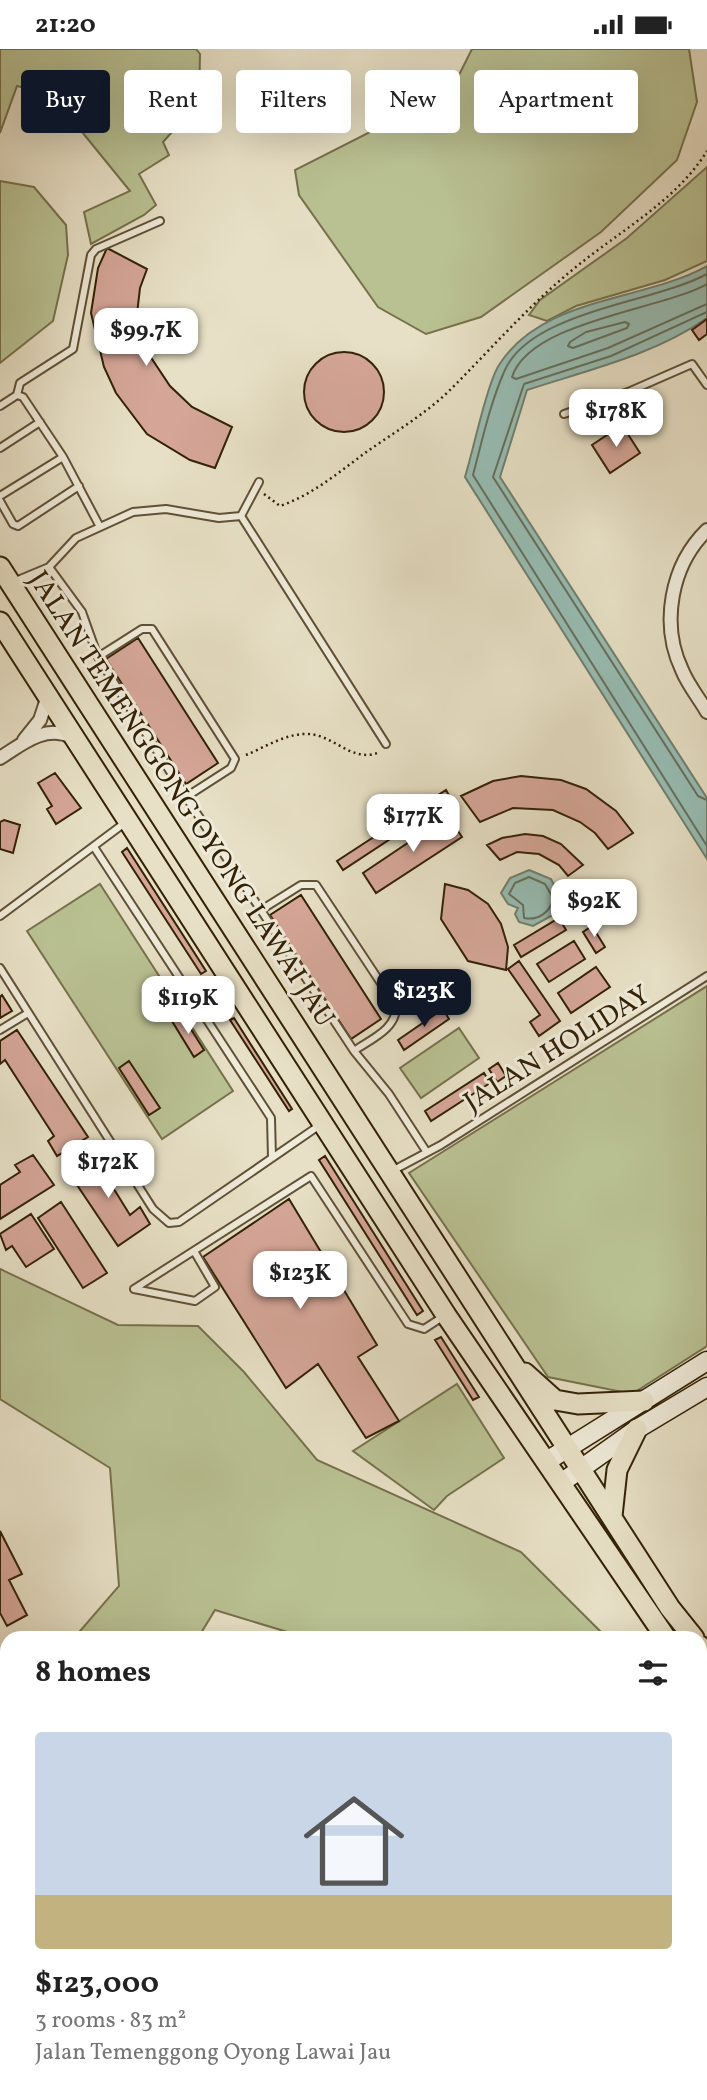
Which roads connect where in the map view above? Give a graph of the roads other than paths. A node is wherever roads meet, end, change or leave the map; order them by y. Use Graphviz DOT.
graph roads {
  1 [pos="160,221"];
  2 [pos="707,385"];
  3 [pos="17,395"];
  4 [pos="0,406"];
  5 [pos="564,414"];
  6 [pos="40,422"];
  7 [pos="0,448"];
  8 [pos="63,457"];
  9 [pos="257,485"];
  10 [pos="79,486"];
  11 [pos="0,496"];
  12 [pos="0,501"];
  13 [pos="241,516"];
  14 [pos="99,525"];
  15 [pos="707,530"];
  16 [pos="49,566"];
  17 [pos="4,576"];
  18 [pos="0,622"];
  19 [pos="98,657"];
  20 [pos="25,661"];
  21 [pos="48,696"];
  22 [pos="707,712"];
  23 [pos="76,739"];
  24 [pos="386,744"];
  25 [pos="19,746"];
  26 [pos="0,758"];
  27 [pos="186,797"];
  28 [pos="128,821"];
  29 [pos="94,847"];
  30 [pos="261,910"];
  31 [pos="0,916"];
  32 [pos="0,968"];
  33 [pos="707,976"];
  34 [pos="28,1013"];
  35 [pos="0,1030"];
  36 [pos="354,1051"];
  37 [pos="323,1122"];
  38 [pos="426,1151"];
  39 [pos="272,1158"];
  40 [pos="390,1171"];
  41 [pos="194,1251"];
  42 [pos="446,1315"];
  43 [pos="506,1356"];
  44 [pos="707,1361"];
  45 [pos="707,1387"];
  46 [pos="644,1401"];
  47 [pos="638,1429"];
  48 [pos="567,1449"];
  49 [pos="547,1461"];
  50 [pos="581,1469"];
  51 [pos="561,1483"];
  52 [pos="612,1516"];
  53 [pos="661,1631"];
  54 [pos="689,1631"];
  1 -- 3 [label="lane"];
  2 -- 5 [label="lane"];
  3 -- 4 [label="lane"];
  3 -- 6 [label="lane"];
  6 -- 7 [label="lane"];
  6 -- 8 [label="lane"];
  8 -- 10 [label="lane"];
  8 -- 11 [label="lane"];
  9 -- 13 [label="lane"];
  10 -- 12 [label="lane"];
  10 -- 14 [label="lane"];
  13 -- 14 [label="lane"];
  13 -- 24 [label="lane"];
  14 -- 16 [label="lane"];
  15 -- 22 [label="street"];
  16 -- 17 [label="lane"];
  16 -- 19 [label="lane"];
  17 -- 20 [label="main road"];
  17 -- 40 [label="main road, JALAN TEMENGGONG OYONG LAWAI JAU"];
  18 -- 20 [label="main road, JALAN TEMENGGONG OYONG LAWAI JAU"];
  19 -- 27 [label="lane"];
  19 -- 27 [label="lane"];
  20 -- 21 [label="main road, JALAN TEMENGGONG OYONG LAWAI JAU"];
  21 -- 23 [label="main road, JALAN TEMENGGONG OYONG LAWAI JAU"];
  21 -- 25 [label="street"];
  23 -- 25 [label="street"];
  23 -- 28 [label="main road, JALAN TEMENGGONG OYONG LAWAI JAU"];
  25 -- 26 [label="street"];
  27 -- 30 [label="lane"];
  28 -- 29 [label="lane"];
  28 -- 37 [label="main road, JALAN TEMENGGONG OYONG LAWAI JAU"];
  29 -- 31 [label="lane"];
  29 -- 39 [label="lane"];
  30 -- 36 [label="lane"];
  30 -- 36 [label="lane"];
  32 -- 34 [label="lane"];
  33 -- 38 [label="lane, JALAN HOLIDAY"];
  34 -- 35 [label="lane"];
  34 -- 39 [label="lane"];
  36 -- 38 [label="lane"];
  37 -- 39 [label="lane"];
  37 -- 42 [label="main road, JALAN TEMENGGONG OYONG LAWAI JAU"];
  38 -- 40 [label="lane, JALAN HOLIDAY"];
  40 -- 43 [label="main road, JALAN TEMENGGONG OYONG LAWAI JAU"];
  41 -- 41 [label="lane"];
  41 -- 42 [label="lane"];
  42 -- 49 [label="main road, JALAN TEMENGGONG OYONG LAWAI JAU"];
  43 -- 46 [label="main road"];
  43 -- 48 [label="main road, JALAN TEMENGGONG OYONG LAWAI JAU"];
  44 -- 46 [label="main road"];
  45 -- 47 [label="main road"];
  46 -- 48 [label="main road"];
  47 -- 50 [label="main road"];
  47 -- 52 [label="main road"];
  48 -- 49 [label="main road"];
  48 -- 50 [label="main road, JALAN TEMENGGONG OYONG LAWAI JAU"];
  49 -- 51 [label="main road, JALAN TEMENGGONG OYONG LAWAI JAU"];
  50 -- 51 [label="main road"];
  50 -- 52 [label="main road, JALAN TEMENGGONG OYONG LAWAI JAU"];
  51 -- 53 [label="main road, JALAN TEMENGGONG OYONG LAWAI JAU"];
  52 -- 54 [label="main road, JALAN TEMENGGONG OYONG LAWAI JAU"];
}
